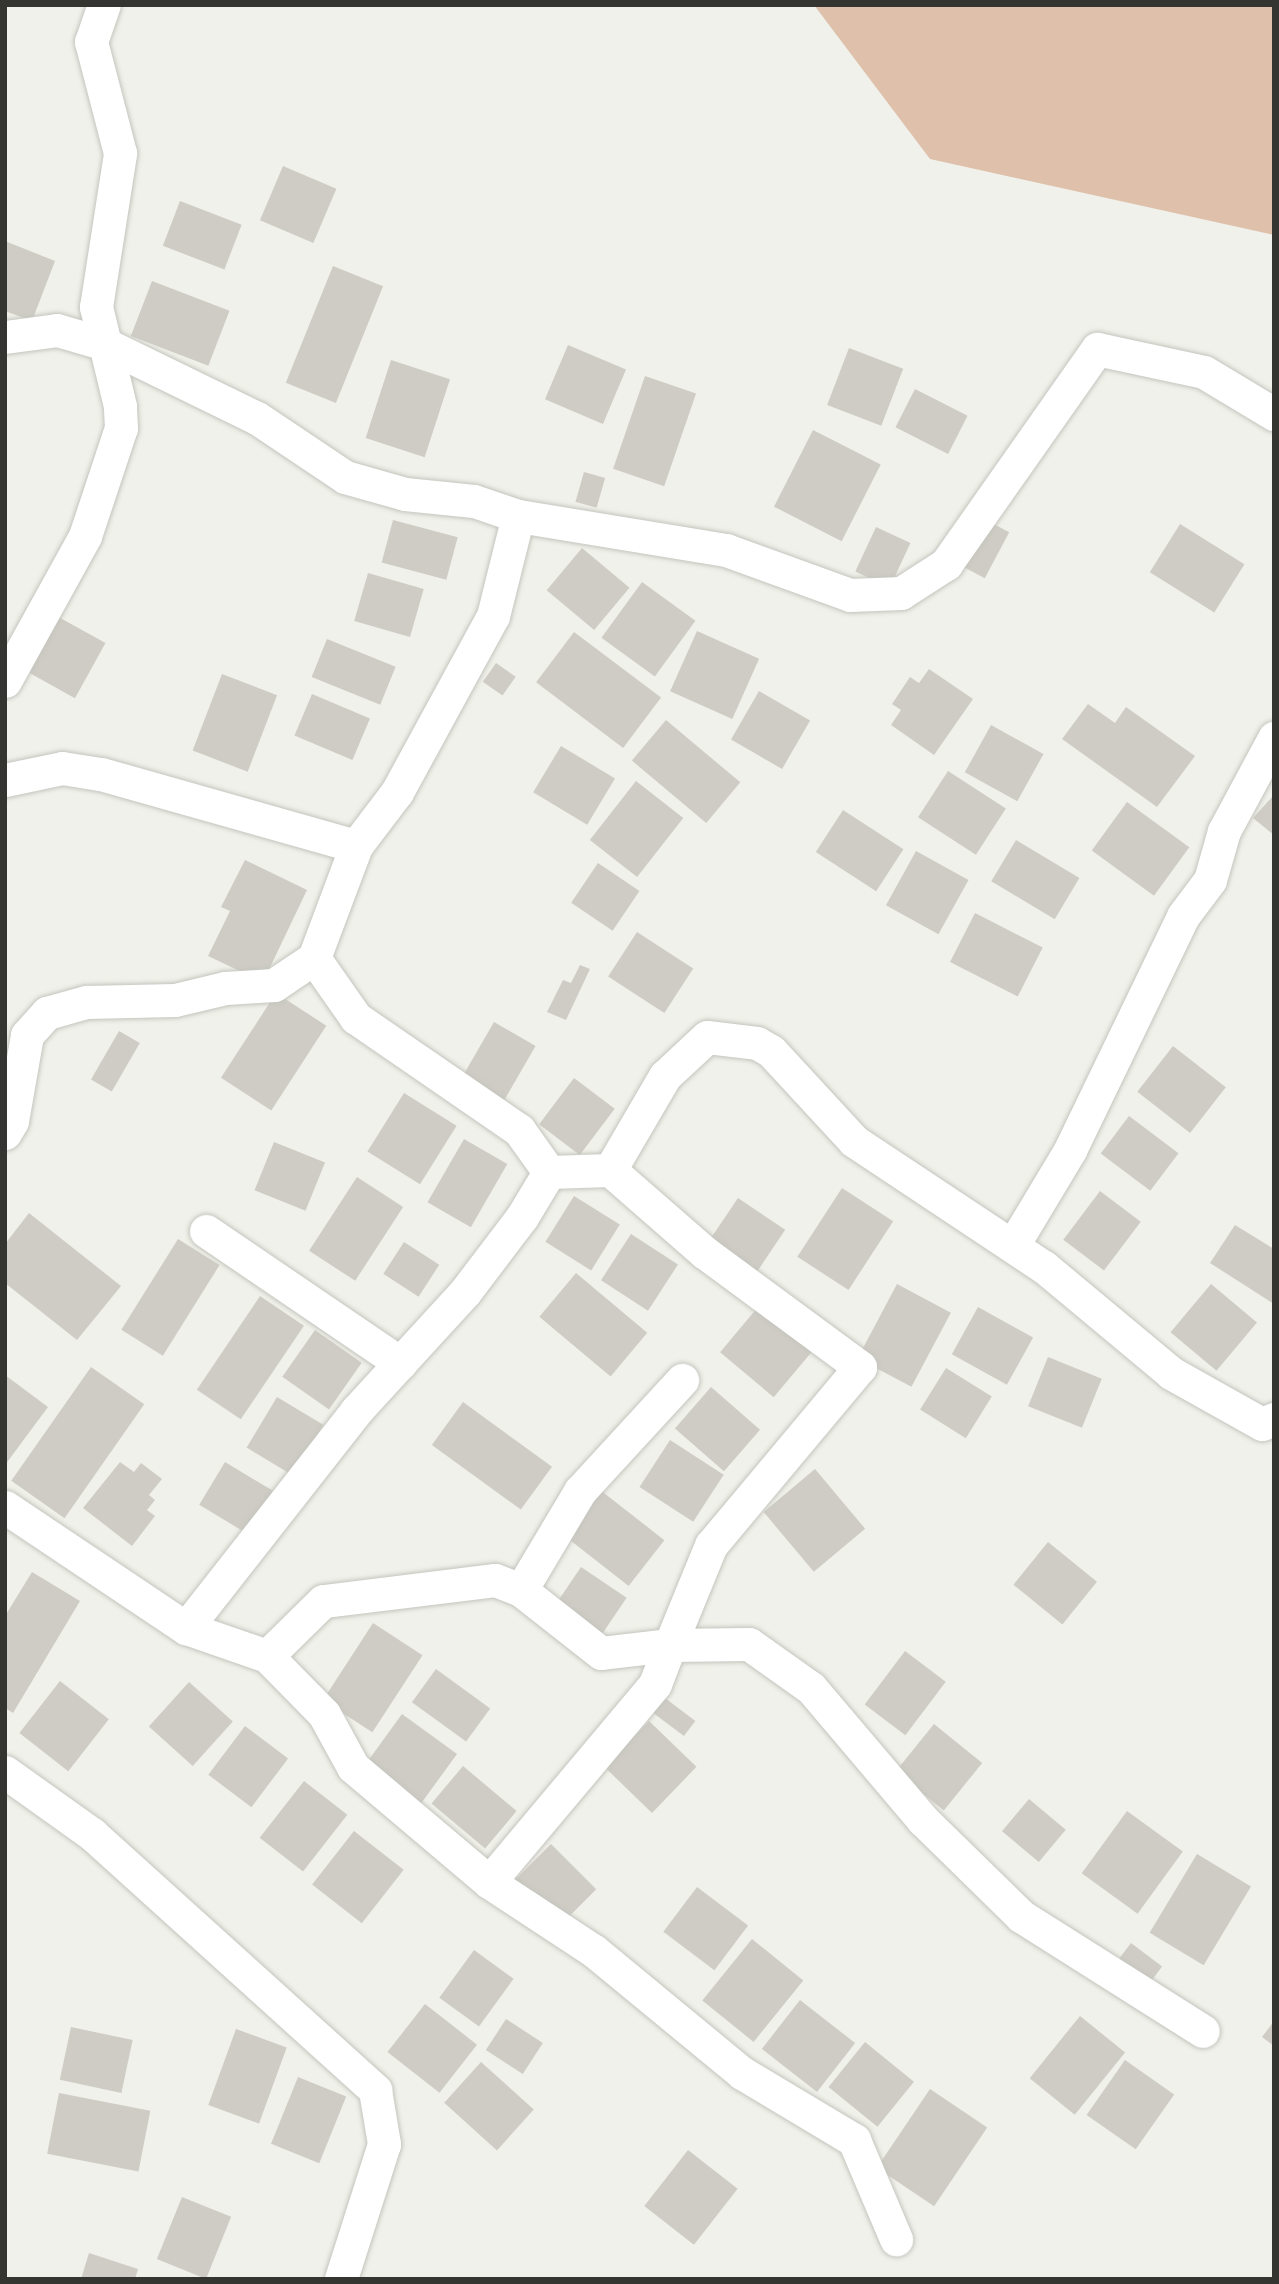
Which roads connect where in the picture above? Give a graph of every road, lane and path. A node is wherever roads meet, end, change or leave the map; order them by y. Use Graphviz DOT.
graph roads {
  1 [pos="104,5"];
  2 [pos="5,337"];
  3 [pos="105,344"];
  4 [pos="1274,414"];
  5 [pos="518,516"];
  6 [pos="5,681"];
  7 [pos="1274,738"];
  8 [pos="5,780"];
  9 [pos="356,846"];
  10 [pos="314,958"];
  11 [pos="5,1133"];
  12 [pos="610,1170"];
  13 [pos="549,1172"];
  14 [pos="206,1231"];
  15 [pos="1013,1245"];
  16 [pos="400,1363"];
  17 [pos="682,1380"];
  18 [pos="1274,1419"];
  19 [pos="5,1507"];
  20 [pos="521,1590"];
  21 [pos="186,1628"];
  22 [pos="670,1645"];
  23 [pos="267,1656"];
  24 [pos="5,1772"];
  25 [pos="489,1882"];
  26 [pos="1203,2031"];
  27 [pos="896,2239"];
  28 [pos="341,2279"];
  1 -- 3 [label="street"];
  2 -- 3 [label="street"];
  3 -- 5 [label="street"];
  3 -- 6 [label="street"];
  4 -- 5 [label="street"];
  5 -- 9 [label="street"];
  7 -- 15 [label="street"];
  8 -- 9 [label="street"];
  9 -- 10 [label="street"];
  10 -- 11 [label="street"];
  10 -- 13 [label="street"];
  12 -- 13 [label="street"];
  12 -- 15 [label="street"];
  12 -- 22 [label="street"];
  13 -- 16 [label="street"];
  14 -- 16 [label="street"];
  15 -- 18 [label="street"];
  16 -- 21 [label="street"];
  17 -- 20 [label="street"];
  19 -- 21 [label="street"];
  20 -- 22 [label="street"];
  20 -- 23 [label="street"];
  21 -- 23 [label="street"];
  22 -- 25 [label="street"];
  22 -- 26 [label="street"];
  23 -- 25 [label="street"];
  24 -- 28 [label="street"];
  25 -- 27 [label="street"];
}
